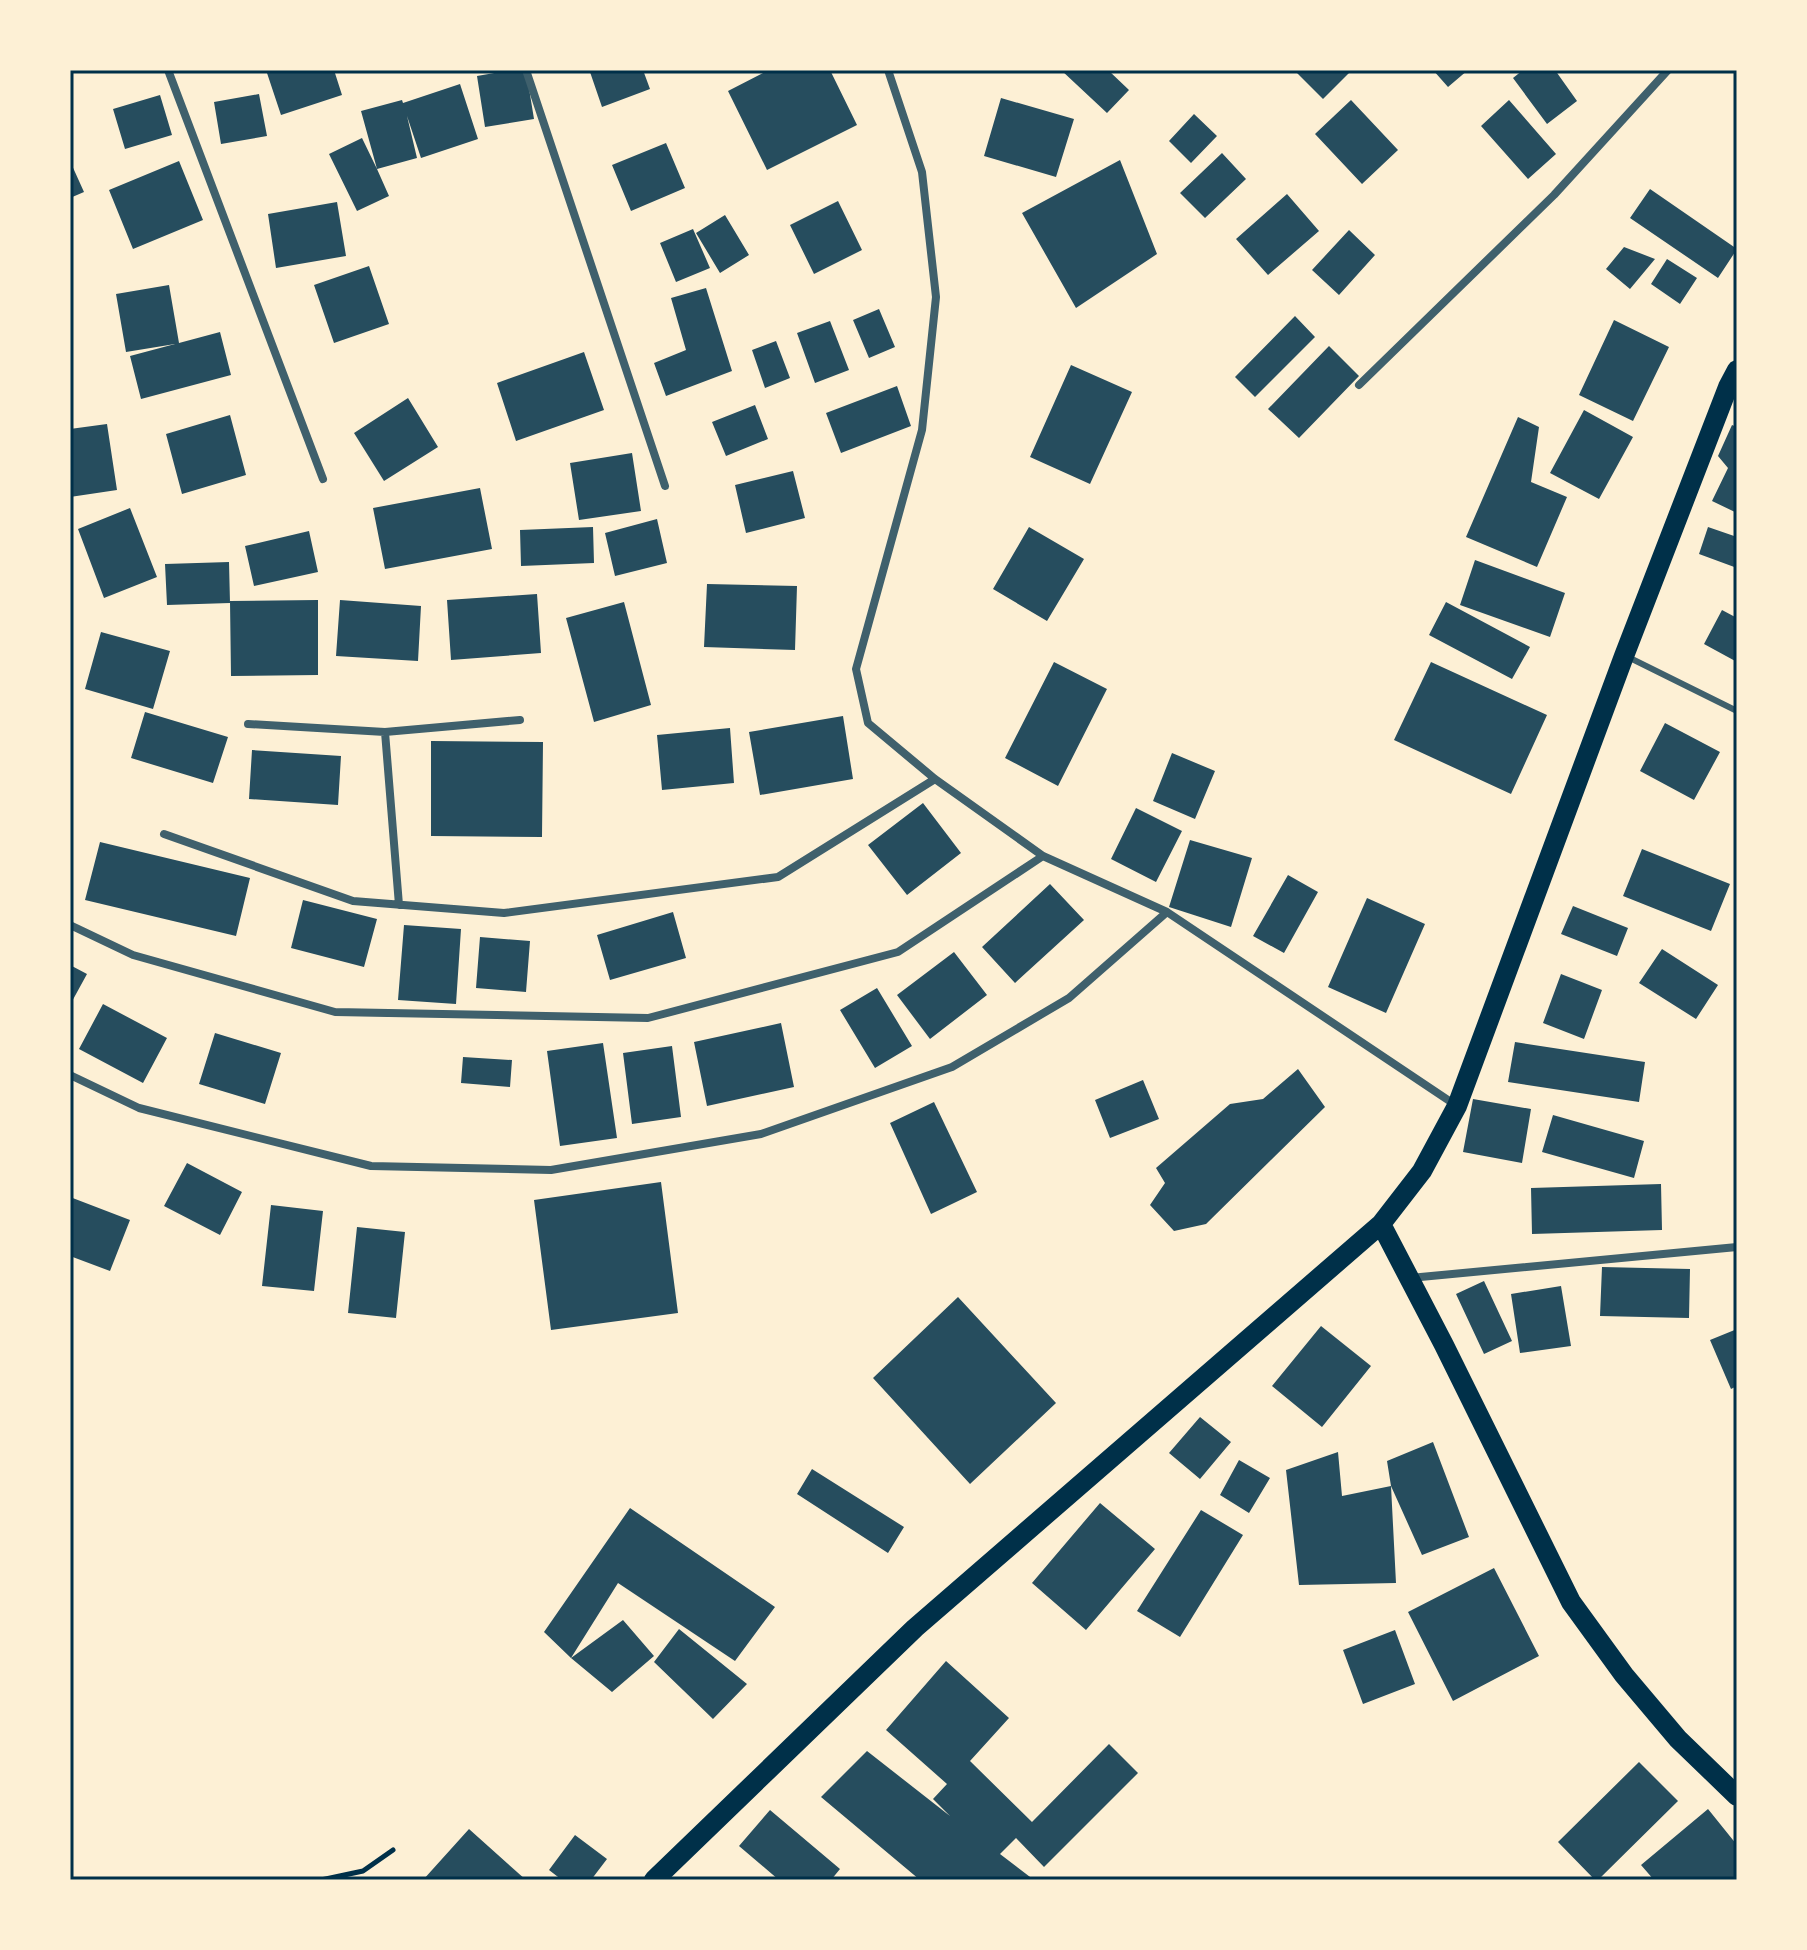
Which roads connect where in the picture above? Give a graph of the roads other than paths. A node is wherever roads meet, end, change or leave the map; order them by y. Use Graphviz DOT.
graph roads {
  1 [pos="168,70"];
  2 [pos="526,70"];
  3 [pos="888,70"];
  4 [pos="1668,70"];
  5 [pos="1737,370"];
  6 [pos="1359,385"];
  7 [pos="323,479"];
  8 [pos="665,486"];
  9 [pos="1624,656"];
  10 [pos="1737,711"];
  11 [pos="520,720"];
  12 [pos="248,724"];
  13 [pos="385,732"];
  14 [pos="935,779"];
  15 [pos="164,834"];
  16 [pos="1043,856"];
  17 [pos="399,905"];
  18 [pos="1167,912"];
  19 [pos="70,925"];
  20 [pos="70,1075"];
  21 [pos="1457,1106"];
  22 [pos="1381,1224"];
  23 [pos="1737,1247"];
  24 [pos="1409,1278"];
  25 [pos="1737,1796"];
  26 [pos="654,1880"];
  1 -- 7 [label="street"];
  2 -- 8 [label="street"];
  3 -- 14 [label="street"];
  4 -- 6 [label="street"];
  5 -- 9 [label="main road"];
  9 -- 10 [label="lane"];
  9 -- 21 [label="main road"];
  11 -- 13 [label="street"];
  12 -- 13 [label="street"];
  13 -- 17 [label="street"];
  14 -- 16 [label="street"];
  14 -- 17 [label="street"];
  15 -- 17 [label="street"];
  16 -- 18 [label="street"];
  16 -- 19 [label="street"];
  18 -- 20 [label="street"];
  18 -- 21 [label="street"];
  21 -- 22 [label="main road"];
  22 -- 24 [label="main road"];
  22 -- 26 [label="main road"];
  23 -- 24 [label="street"];
  24 -- 25 [label="main road"];
}
